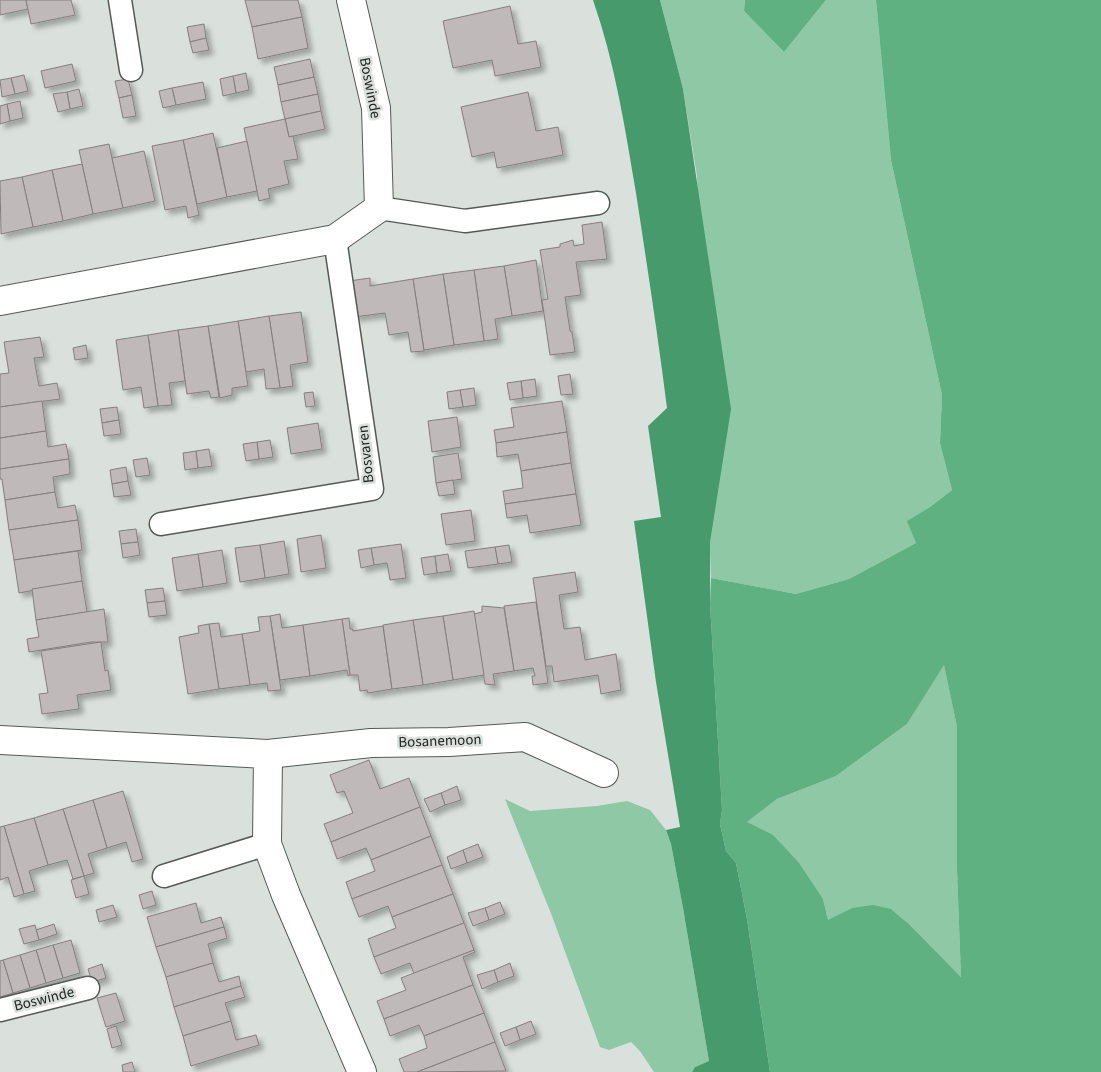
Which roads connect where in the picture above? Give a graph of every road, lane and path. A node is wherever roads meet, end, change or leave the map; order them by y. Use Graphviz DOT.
graph roads {
  1 [pos="120,0"];
  2 [pos="351,0"];
  3 [pos="131,70"];
  4 [pos="598,203"];
  5 [pos="379,208"];
  6 [pos="335,239"];
  7 [pos="0,301"];
  8 [pos="161,524"];
  9 [pos="0,740"];
  10 [pos="268,754"];
  11 [pos="604,773"];
  12 [pos="267,844"];
  13 [pos="164,876"];
  14 [pos="88,988"];
  15 [pos="0,1010"];
  16 [pos="362,1072"];
  1 -- 3 [label="lane"];
  2 -- 5 [label="street, Boswinde"];
  4 -- 5 [label="lane"];
  5 -- 6 [label="street"];
  6 -- 7 [label="street"];
  6 -- 8 [label="lane, Bosvaren"];
  9 -- 10 [label="street, Bosanemoon"];
  10 -- 11 [label="street, Bosanemoon"];
  10 -- 12 [label="street"];
  12 -- 13 [label="lane"];
  12 -- 16 [label="street"];
  14 -- 15 [label="lane, Boswinde"];
}
